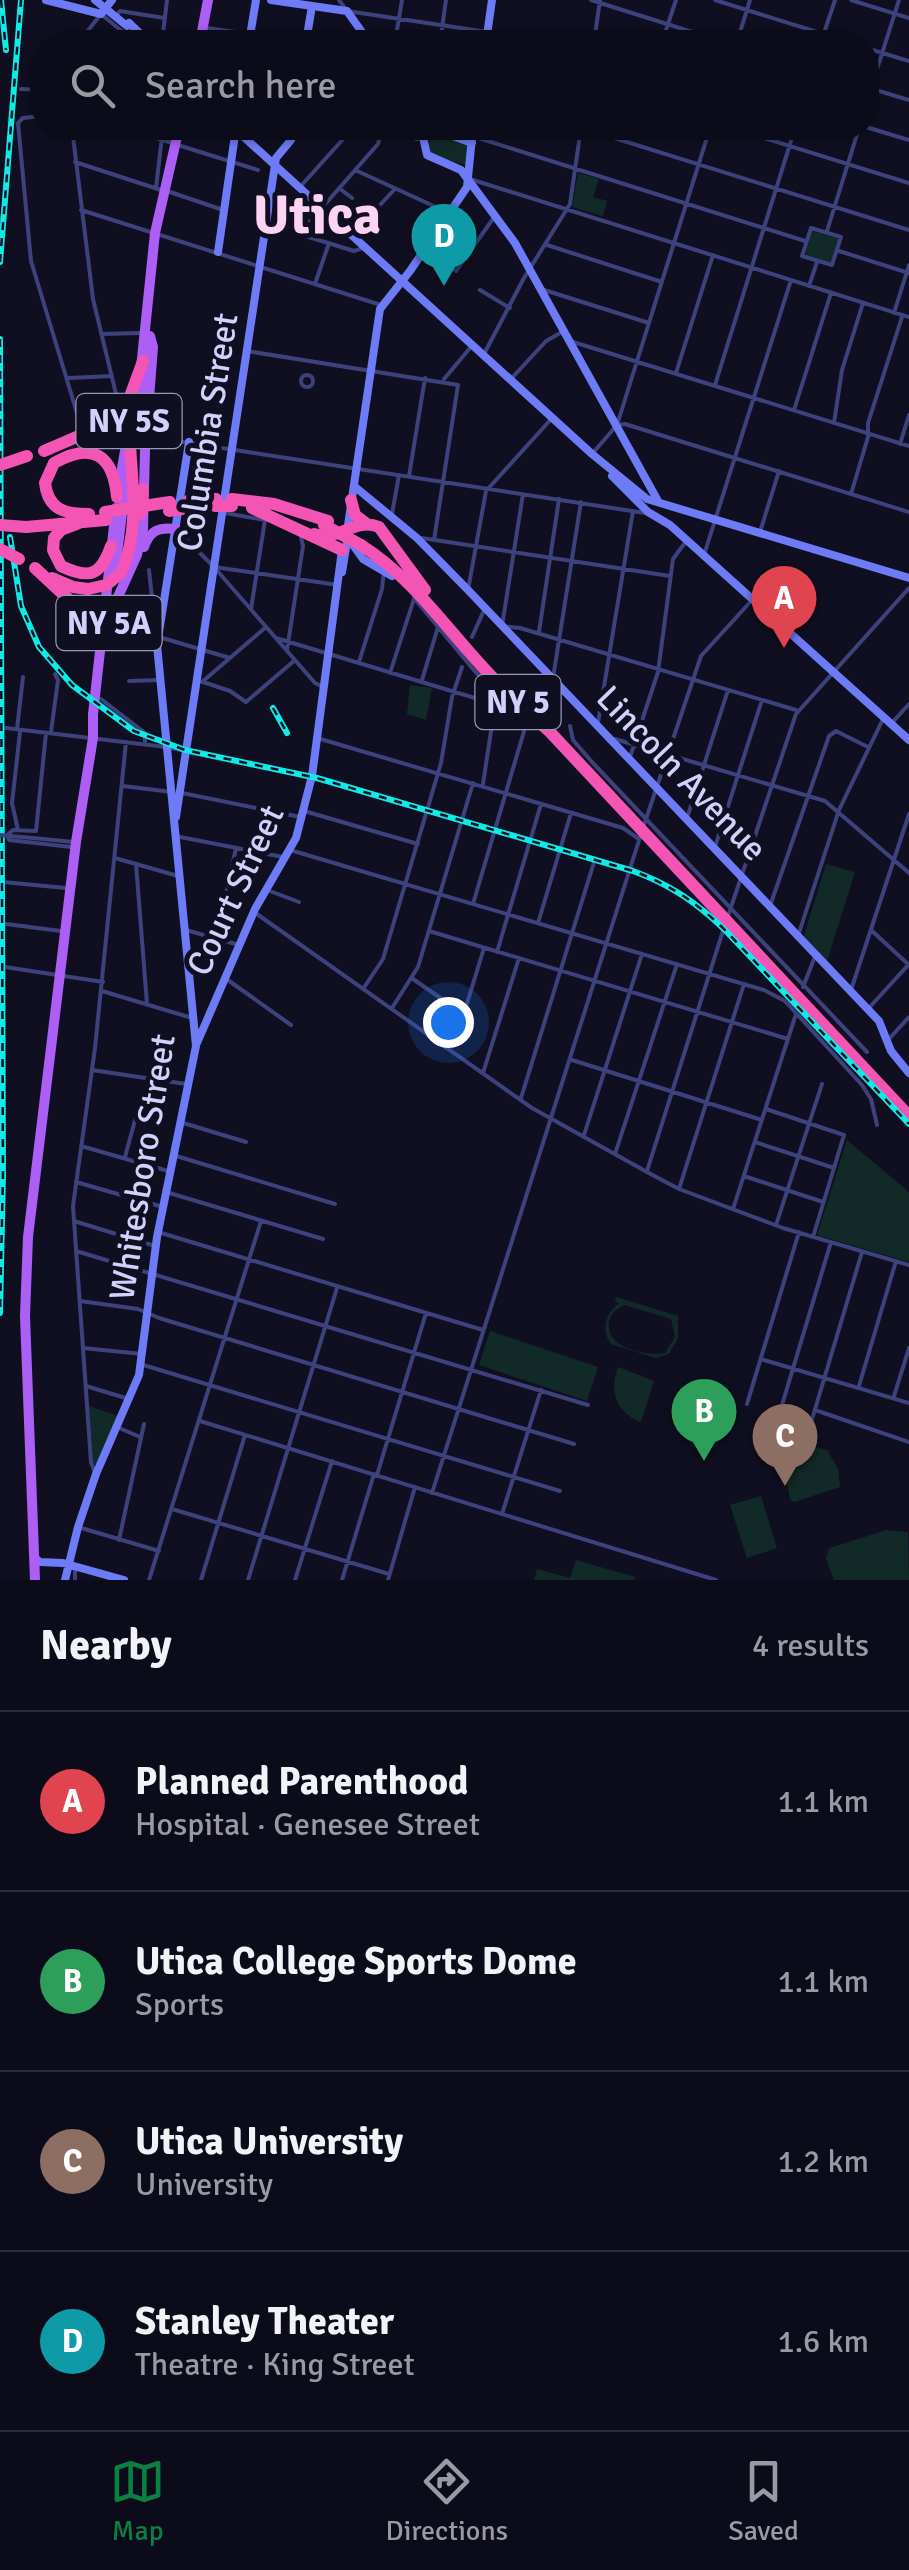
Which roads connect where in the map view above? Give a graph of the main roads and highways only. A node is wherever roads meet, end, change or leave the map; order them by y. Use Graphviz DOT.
graph roads {
  1 [pos="198,0"];
  2 [pos="208,0"];
  3 [pos="200,27"];
  4 [pos="199,30"];
  5 [pos="170,142"];
  6 [pos="175,159"];
  7 [pos="148,335"];
  8 [pos="143,361"];
  9 [pos="136,439"];
  10 [pos="44,452"];
  11 [pos="69,455"];
  12 [pos="0,465"];
  13 [pos="143,489"];
  14 [pos="352,492"];
  15 [pos="223,505"];
  16 [pos="114,509"];
  17 [pos="90,514"];
  18 [pos="0,522"];
  19 [pos="26,524"];
  20 [pos="78,524"];
  21 [pos="367,524"];
  22 [pos="322,527"];
  23 [pos="176,529"];
  24 [pos="111,546"];
  25 [pos="0,549"];
  26 [pos="34,568"];
  27 [pos="81,574"];
  28 [pos="116,582"];
  29 [pos="418,594"];
  30 [pos="104,640"];
  31 [pos="93,738"];
  32 [pos="642,830"];
  33 [pos="729,917"];
  34 [pos="909,1109"];
  35 [pos="909,1116"];
  36 [pos="35,1580"];
  1 -- 3 [label="main road"];
  2 -- 3 [label="main road"];
  3 -- 4 [label="main road"];
  5 -- 6 [label="main road, NY 5S"];
  5 -- 6 [label="main road"];
  6 -- 7 [label="main road, NY 5S"];
  7 -- 8 [label="main road, NY 5S"];
  7 -- 9 [label="main road, NY 5S"];
  7 -- 9 [label="main road"];
  8 -- 10 [label="highway"];
  8 -- 16 [label="main road, NY 5S"];
  9 -- 10 [label="highway"];
  9 -- 11 [label="highway"];
  9 -- 13 [label="main road"];
  9 -- 16 [label="main road, NY 5S"];
  9 -- 28 [label="highway"];
  10 -- 12 [label="highway, bridge"];
  11 -- 16 [label="highway"];
  11 -- 17 [label="highway"];
  13 -- 28 [label="highway"];
  14 -- 21 [label="highway"];
  15 -- 16 [label="highway, NY 5, bridge"];
  15 -- 22 [label="highway, NY 5"];
  15 -- 22 [label="highway, NY 5"];
  16 -- 17 [label="highway, NY 5"];
  16 -- 20 [label="highway, NY 5"];
  16 -- 24 [label="main road, NY 5A"];
  16 -- 28 [label="main road, NY 5A"];
  17 -- 19 [label="highway, NY 5"];
  18 -- 19 [label="highway, NY 5, bridge"];
  19 -- 20 [label="highway, NY 5"];
  20 -- 27 [label="highway"];
  21 -- 22 [label="highway"];
  21 -- 29 [label="highway"];
  22 -- 29 [label="highway, NY 5, bridge"];
  23 -- 28 [label="main road"];
  24 -- 27 [label="highway"];
  24 -- 28 [label="main road, NY 5A"];
  25 -- 26 [label="highway, bridge"];
  26 -- 28 [label="highway, bridge"];
  26 -- 30 [label="highway"];
  27 -- 28 [label="highway"];
  28 -- 30 [label="main road, NY 5A"];
  28 -- 30 [label="main road"];
  29 -- 32 [label="highway, NY 5"];
  29 -- 32 [label="highway, NY 5"];
  30 -- 31 [label="main road, NY 5A"];
  30 -- 31 [label="main road, NY 5A"];
  31 -- 36 [label="main road, NY 5A"];
  32 -- 33 [label="highway, NY 5"];
  33 -- 34 [label="highway, NY 5"];
  33 -- 35 [label="highway, NY 5"];
}
